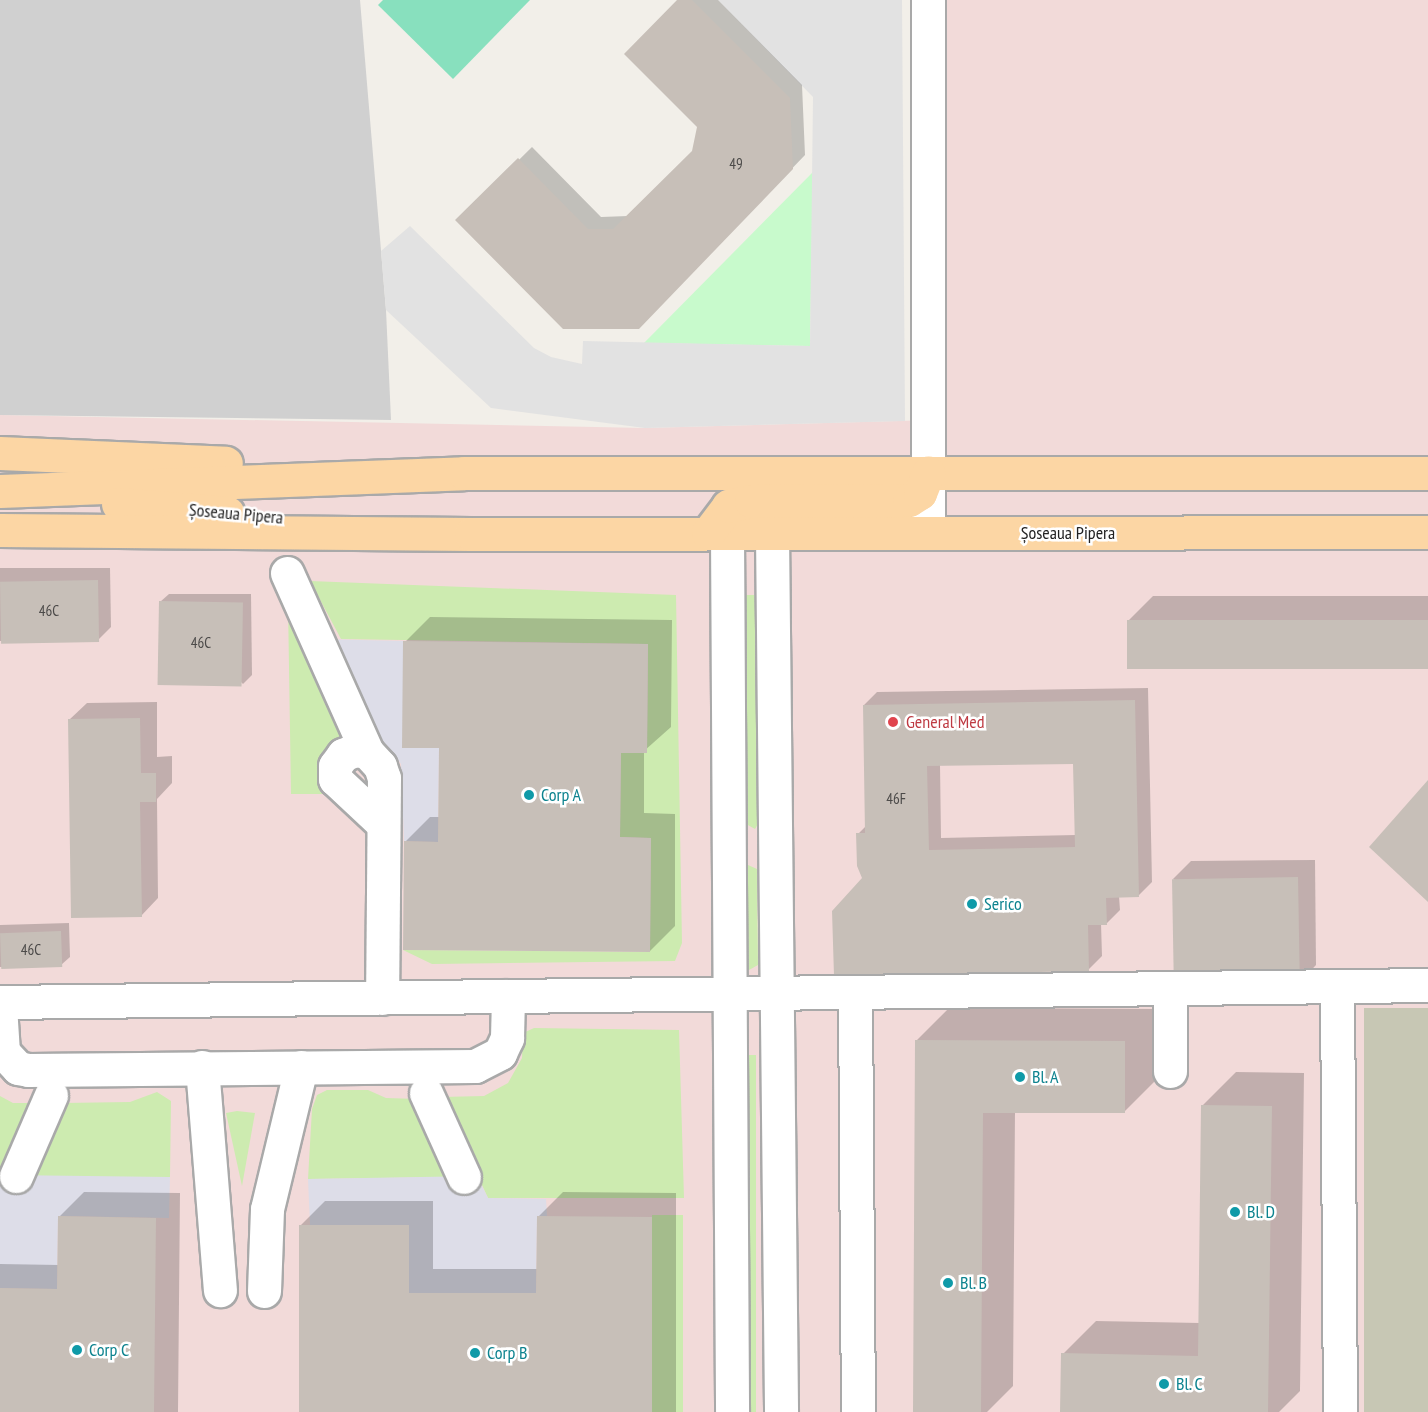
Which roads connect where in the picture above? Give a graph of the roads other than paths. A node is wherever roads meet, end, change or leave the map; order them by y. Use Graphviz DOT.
graph roads {
  1 [pos="928,0"];
  2 [pos="0,453"];
  3 [pos="464,473"];
  4 [pos="928,473"];
  5 [pos="1428,473"];
  6 [pos="0,492"];
  7 [pos="0,530"];
  8 [pos="1428,532"];
  9 [pos="717,533"];
  10 [pos="772,533"];
  11 [pos="928,533"];
  12 [pos="471,534"];
  13 [pos="287,573"];
  14 [pos="367,752"];
  15 [pos="382,823"];
  16 [pos="1428,985"];
  17 [pos="1337,986"];
  18 [pos="1170,988"];
  19 [pos="855,992"];
  20 [pos="728,993"];
  21 [pos="776,993"];
  22 [pos="508,996"];
  23 [pos="382,998"];
  24 [pos="0,1004"];
  25 [pos="202,1067"];
  26 [pos="301,1067"];
  27 [pos="1170,1071"];
  28 [pos="426,1094"];
  29 [pos="51,1095"];
  30 [pos="16,1176"];
  31 [pos="464,1177"];
  32 [pos="220,1290"];
  33 [pos="264,1291"];
  34 [pos="732,1412"];
  35 [pos="781,1412"];
  36 [pos="858,1412"];
  37 [pos="1340,1412"];
  1 -- 4 [label="street"];
  2 -- 3 [label="main road, Șoseaua Pipera"];
  3 -- 4 [label="main road, Șoseaua Pipera"];
  3 -- 6 [label="main road, Șoseaua Pipera"];
  4 -- 5 [label="main road, Șoseaua Pipera"];
  4 -- 9 [label="main road"];
  4 -- 11 [label="street"];
  6 -- 12 [label="main road, Șoseaua Pipera"];
  7 -- 12 [label="main road, Șoseaua Pipera"];
  8 -- 11 [label="main road, Șoseaua Pipera"];
  9 -- 10 [label="main road, Șoseaua Pipera"];
  9 -- 12 [label="main road, Șoseaua Pipera"];
  9 -- 20 [label="street"];
  10 -- 11 [label="main road, Șoseaua Pipera"];
  10 -- 21 [label="street"];
  13 -- 14 [label="street"];
  14 -- 15 [label="street"];
  14 -- 15 [label="street"];
  15 -- 23 [label="street"];
  16 -- 17 [label="street"];
  17 -- 18 [label="street"];
  17 -- 37 [label="street"];
  18 -- 19 [label="street"];
  18 -- 27 [label="street"];
  19 -- 21 [label="street"];
  19 -- 36 [label="street"];
  20 -- 21 [label="street"];
  20 -- 22 [label="street"];
  20 -- 34 [label="street"];
  21 -- 35 [label="street"];
  22 -- 23 [label="street"];
  22 -- 26 [label="street"];
  23 -- 24 [label="street"];
  24 -- 25 [label="street"];
  25 -- 26 [label="street"];
  25 -- 32 [label="street"];
  26 -- 33 [label="street"];
  28 -- 31 [label="street"];
  29 -- 30 [label="street"];
}
